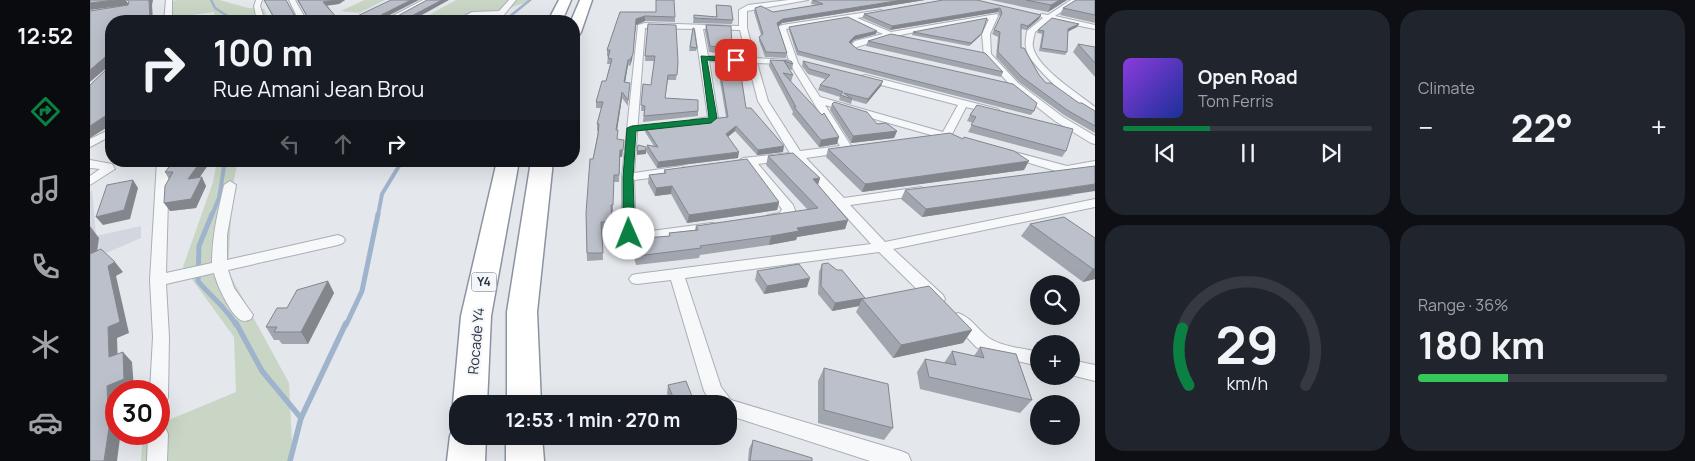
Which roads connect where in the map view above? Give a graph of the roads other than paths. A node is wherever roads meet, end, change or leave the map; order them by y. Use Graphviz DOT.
graph roads {
  1 [pos="169,0"];
  2 [pos="259,0"];
  3 [pos="292,0"];
  4 [pos="428,0"];
  5 [pos="514,0"];
  6 [pos="564,0"];
  7 [pos="586,0"];
  8 [pos="805,0"];
  9 [pos="1076,0"];
  10 [pos="894,9"];
  11 [pos="168,15"];
  12 [pos="259,15"];
  13 [pos="300,15"];
  14 [pos="398,15"];
  15 [pos="470,15"];
  16 [pos="558,15"];
  17 [pos="1039,15"];
  18 [pos="580,16"];
  19 [pos="849,17"];
  20 [pos="1049,17"];
  21 [pos="699,27"];
  22 [pos="743,28"];
  23 [pos="1095,28"];
  24 [pos="889,35"];
  25 [pos="909,39"];
  26 [pos="868,52"];
  27 [pos="703,58"];
  28 [pos="752,61"];
  29 [pos="796,61"];
  30 [pos="859,76"];
  31 [pos="997,81"];
  32 [pos="1015,85"];
  33 [pos="816,99"];
  34 [pos="964,104"];
  35 [pos="1095,112"];
  36 [pos="1002,114"];
  37 [pos="689,123"];
  38 [pos="1050,126"];
  39 [pos="1079,133"];
  40 [pos="105,135"];
  41 [pos="951,137"];
  42 [pos="919,140"];
  43 [pos="1095,141"];
  44 [pos="90,144"];
  45 [pos="992,149"];
  46 [pos="797,155"];
  47 [pos="750,161"];
  48 [pos="90,164"];
  49 [pos="731,164"];
  50 [pos="1095,165"];
  51 [pos="105,166"];
  52 [pos="108,167"];
  53 [pos="163,167"];
  54 [pos="507,167"];
  55 [pos="541,167"];
  56 [pos="694,168"];
  57 [pos="1067,170"];
  58 [pos="1037,174"];
  59 [pos="628,177"];
  60 [pos="90,181"];
  61 [pos="230,185"];
  62 [pos="938,189"];
  63 [pos="840,202"];
  64 [pos="1095,204"];
  65 [pos="756,220"];
  66 [pos="728,224"];
  67 [pos="338,240"];
  68 [pos="882,247"];
  69 [pos="215,268"];
  70 [pos="676,273"];
  71 [pos="637,279"];
  72 [pos="158,280"];
  73 [pos="245,314"];
  74 [pos="1030,357"];
  75 [pos="1080,369"];
  76 [pos="1095,373"];
  77 [pos="160,380"];
  78 [pos="471,395"];
  79 [pos="524,395"];
  80 [pos="716,395"];
  81 [pos="737,410"];
  82 [pos="158,445"];
  83 [pos="467,445"];
  84 [pos="524,445"];
  85 [pos="157,461"];
  86 [pos="466,461"];
  87 [pos="525,461"];
  88 [pos="901,461"];
  1 -- 11 [label="street"];
  2 -- 12 [label="street"];
  3 -- 13 [label="street"];
  4 -- 14 [label="street"];
  5 -- 15 [label="street"];
  6 -- 16 [label="highway"];
  7 -- 18 [label="highway"];
  8 -- 22 [label="street"];
  9 -- 20 [label="street"];
  10 -- 19 [label="street"];
  17 -- 20 [label="street"];
  19 -- 24 [label="street"];
  19 -- 29 [label="street"];
  20 -- 23 [label="street"];
  20 -- 35 [label="street"];
  21 -- 22 [label="street"];
  21 -- 27 [label="street"];
  21 -- 59 [label="street"];
  22 -- 28 [label="street"];
  24 -- 25 [label="street"];
  24 -- 26 [label="street"];
  24 -- 32 [label="street"];
  27 -- 28 [label="street"];
  27 -- 37 [label="street"];
  28 -- 29 [label="street"];
  28 -- 46 [label="street"];
  29 -- 33 [label="street"];
  30 -- 34 [label="street"];
  31 -- 32 [label="street"];
  32 -- 39 [label="street"];
  33 -- 41 [label="street"];
  33 -- 46 [label="street"];
  34 -- 36 [label="street"];
  34 -- 41 [label="street"];
  38 -- 39 [label="street"];
  39 -- 43 [label="street"];
  40 -- 44 [label="street"];
  41 -- 42 [label="street"];
  45 -- 57 [label="street"];
  46 -- 47 [label="street"];
  46 -- 63 [label="street"];
  47 -- 49 [label="street"];
  47 -- 65 [label="street"];
  48 -- 51 [label="street"];
  50 -- 57 [label="street"];
  52 -- 60 [label="street"];
  53 -- 72 [label="street"];
  54 -- 78 [label="highway, Rocade Y4 / Y4"];
  55 -- 79 [label="highway"];
  56 -- 59 [label="street"];
  57 -- 58 [label="street"];
  59 -- 66 [label="street"];
  61 -- 69 [label="street"];
  62 -- 63 [label="street"];
  63 -- 68 [label="street"];
  64 -- 68 [label="street"];
  67 -- 69 [label="street"];
  68 -- 70 [label="street"];
  68 -- 74 [label="street"];
  69 -- 72 [label="street"];
  69 -- 73 [label="street"];
  70 -- 71 [label="street"];
  70 -- 80 [label="street"];
  72 -- 77 [label="street"];
  75 -- 76 [label="street"];
  81 -- 88 [label="street"];
  82 -- 85 [label="street"];
  83 -- 86 [label="highway"];
  84 -- 87 [label="highway"];
}
